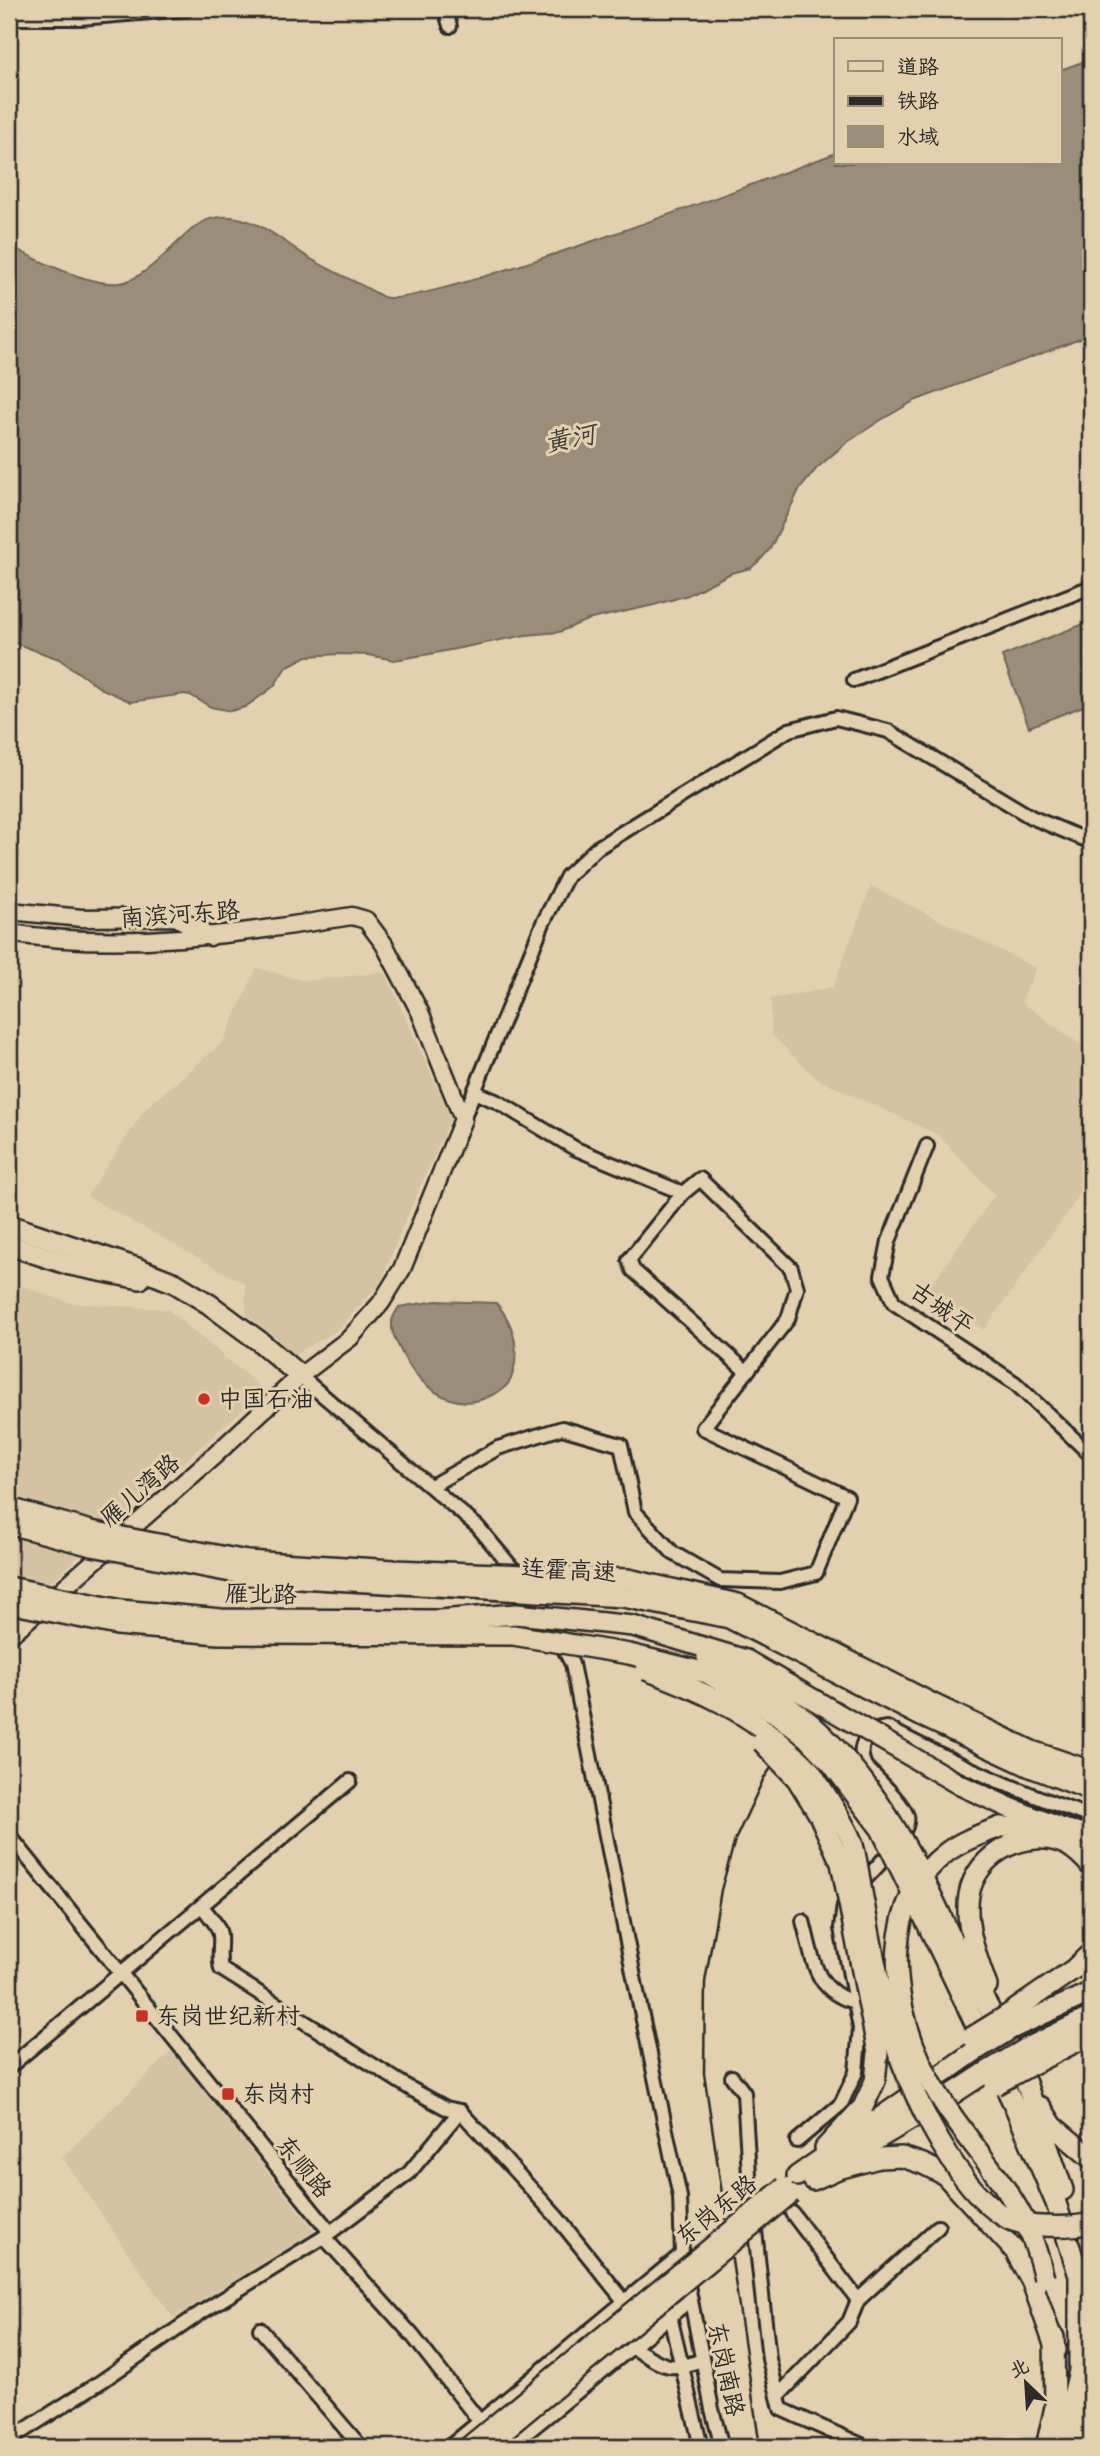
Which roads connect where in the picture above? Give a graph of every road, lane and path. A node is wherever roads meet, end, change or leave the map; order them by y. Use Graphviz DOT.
graph roads {
  1 [pos="187,9"];
  2 [pos="445,9"];
  3 [pos="9,18"];
  4 [pos="450,26"];
  5 [pos="1091,587"];
  6 [pos="854,680"];
  7 [pos="1091,842"];
  8 [pos="9,911"];
  9 [pos="9,933"];
  10 [pos="210,937"];
  11 [pos="474,1092"];
  12 [pos="463,1119"];
  13 [pos="927,1146"];
  14 [pos="683,1193"];
  15 [pos="9,1225"];
  16 [pos="9,1245"];
  17 [pos="747,1372"];
  18 [pos="297,1379"];
  19 [pos="1091,1455"];
  20 [pos="431,1486"];
  21 [pos="9,1508"];
  22 [pos="9,1524"];
  23 [pos="9,1587"];
  24 [pos="9,1603"];
  25 [pos="565,1618"];
  26 [pos="9,1636"];
  27 [pos="582,1647"];
  28 [pos="926,1710"];
  29 [pos="1091,1771"];
  30 [pos="350,1781"];
  31 [pos="1091,1790"];
  32 [pos="1091,1817"];
  33 [pos="1063,1829"];
  34 [pos="9,1835"];
  35 [pos="1091,1836"];
  36 [pos="1091,1866"];
  37 [pos="202,1906"];
  38 [pos="803,1921"];
  39 [pos="946,1946"];
  40 [pos="1091,1953"];
  41 [pos="122,1974"];
  42 [pos="1091,1992"];
  43 [pos="855,2002"];
  44 [pos="1091,2017"];
  45 [pos="1008,2028"];
  46 [pos="1091,2034"];
  47 [pos="1030,2056"];
  48 [pos="9,2067"];
  49 [pos="732,2077"];
  50 [pos="1026,2083"];
  51 [pos="460,2111"];
  52 [pos="797,2141"];
  53 [pos="1091,2158"];
  54 [pos="797,2184"];
  55 [pos="792,2213"];
  56 [pos="1091,2224"];
  57 [pos="937,2227"];
  58 [pos="1063,2227"];
  59 [pos="327,2234"];
  60 [pos="682,2254"];
  61 [pos="668,2267"];
  62 [pos="1038,2280"];
  63 [pos="1091,2285"];
  64 [pos="690,2300"];
  65 [pos="858,2300"];
  66 [pos="625,2302"];
  67 [pos="669,2316"];
  68 [pos="260,2329"];
  69 [pos="632,2347"];
  70 [pos="702,2360"];
  71 [pos="682,2367"];
  72 [pos="778,2396"];
  73 [pos="1091,2398"];
  74 [pos="480,2422"];
  75 [pos="469,2431"];
  76 [pos="9,2440"];
  77 [pos="361,2447"];
  78 [pos="449,2447"];
  79 [pos="466,2447"];
  80 [pos="484,2447"];
  81 [pos="509,2447"];
  82 [pos="701,2447"];
  83 [pos="722,2447"];
  84 [pos="866,2447"];
  85 [pos="1046,2447"];
  86 [pos="1061,2447"];
  87 [pos="1077,2447"];
  1 -- 3 [label="street"];
  2 -- 4 [label="street"];
  5 -- 6 [label="street"];
  7 -- 11 [label="street"];
  8 -- 10 [label="main road, 南滨河东路"];
  9 -- 10 [label="main road, 南滨河东路"];
  10 -- 12 [label="main road, 南滨河东路"];
  11 -- 12 [label="street"];
  11 -- 14 [label="street"];
  12 -- 18 [label="main road, 雁儿湾路"];
  13 -- 19 [label="street, 古城平"];
  14 -- 17 [label="street"];
  14 -- 17 [label="street"];
  15 -- 18 [label="highway"];
  16 -- 18 [label="highway"];
  17 -- 20 [label="street"];
  18 -- 20 [label="street, 东岗南路"];
  18 -- 26 [label="main road, 雁儿湾路"];
  20 -- 60 [label="street, 东岗南路"];
  21 -- 28 [label="highway, 连霍高速, bridge"];
  22 -- 28 [label="highway, 连霍高速, bridge"];
  23 -- 25 [label="highway, 雁北路, bridge"];
  24 -- 27 [label="highway, 雁北路, bridge"];
  25 -- 33 [label="highway, bridge"];
  25 -- 39 [label="highway, bridge"];
  27 -- 39 [label="highway, bridge"];
  27 -- 54 [label="highway, bridge"];
  27 -- 58 [label="highway, bridge"];
  28 -- 29 [label="highway, 连霍高速"];
  28 -- 31 [label="highway, 连霍高速"];
  30 -- 37 [label="street"];
  32 -- 43 [label="street"];
  33 -- 35 [label="highway"];
  33 -- 62 [label="highway, bridge"];
  34 -- 41 [label="street, 东顺路"];
  36 -- 45 [label="highway"];
  37 -- 41 [label="street"];
  37 -- 51 [label="street"];
  38 -- 43 [label="street"];
  39 -- 45 [label="highway"];
  39 -- 58 [label="highway"];
  40 -- 45 [label="highway"];
  41 -- 48 [label="street"];
  41 -- 59 [label="street, 东顺路"];
  42 -- 45 [label="highway"];
  43 -- 52 [label="street"];
  44 -- 47 [label="highway"];
  45 -- 50 [label="highway"];
  45 -- 54 [label="highway, 东岗东路, bridge"];
  46 -- 47 [label="highway"];
  47 -- 54 [label="highway, 东岗东路, bridge"];
  49 -- 72 [label="street"];
  50 -- 53 [label="highway"];
  50 -- 63 [label="highway"];
  51 -- 59 [label="street"];
  51 -- 66 [label="street"];
  54 -- 62 [label="highway"];
  54 -- 79 [label="main road, 东岗东路, bridge"];
  54 -- 80 [label="main road, 东岗东路, bridge"];
  55 -- 65 [label="street"];
  56 -- 58 [label="highway, bridge"];
  57 -- 65 [label="street"];
  58 -- 86 [label="highway"];
  59 -- 74 [label="street, 东顺路"];
  59 -- 76 [label="street"];
  60 -- 61 [label="street"];
  60 -- 64 [label="street, 东岗南路"];
  61 -- 66 [label="street"];
  61 -- 67 [label="street, 东岗南路"];
  62 -- 85 [label="highway"];
  64 -- 67 [label="street"];
  64 -- 70 [label="street, 东岗南路"];
  65 -- 72 [label="street"];
  66 -- 74 [label="street"];
  67 -- 69 [label="street"];
  67 -- 71 [label="street, 东岗南路"];
  68 -- 77 [label="street"];
  69 -- 71 [label="street"];
  69 -- 81 [label="street"];
  70 -- 71 [label="street"];
  70 -- 83 [label="street, 东岗南路"];
  71 -- 82 [label="street, 东岗南路"];
  72 -- 84 [label="street"];
  73 -- 87 [label="highway"];
  74 -- 75 [label="street"];
  75 -- 78 [label="street"];
  75 -- 80 [label="street"];
}
